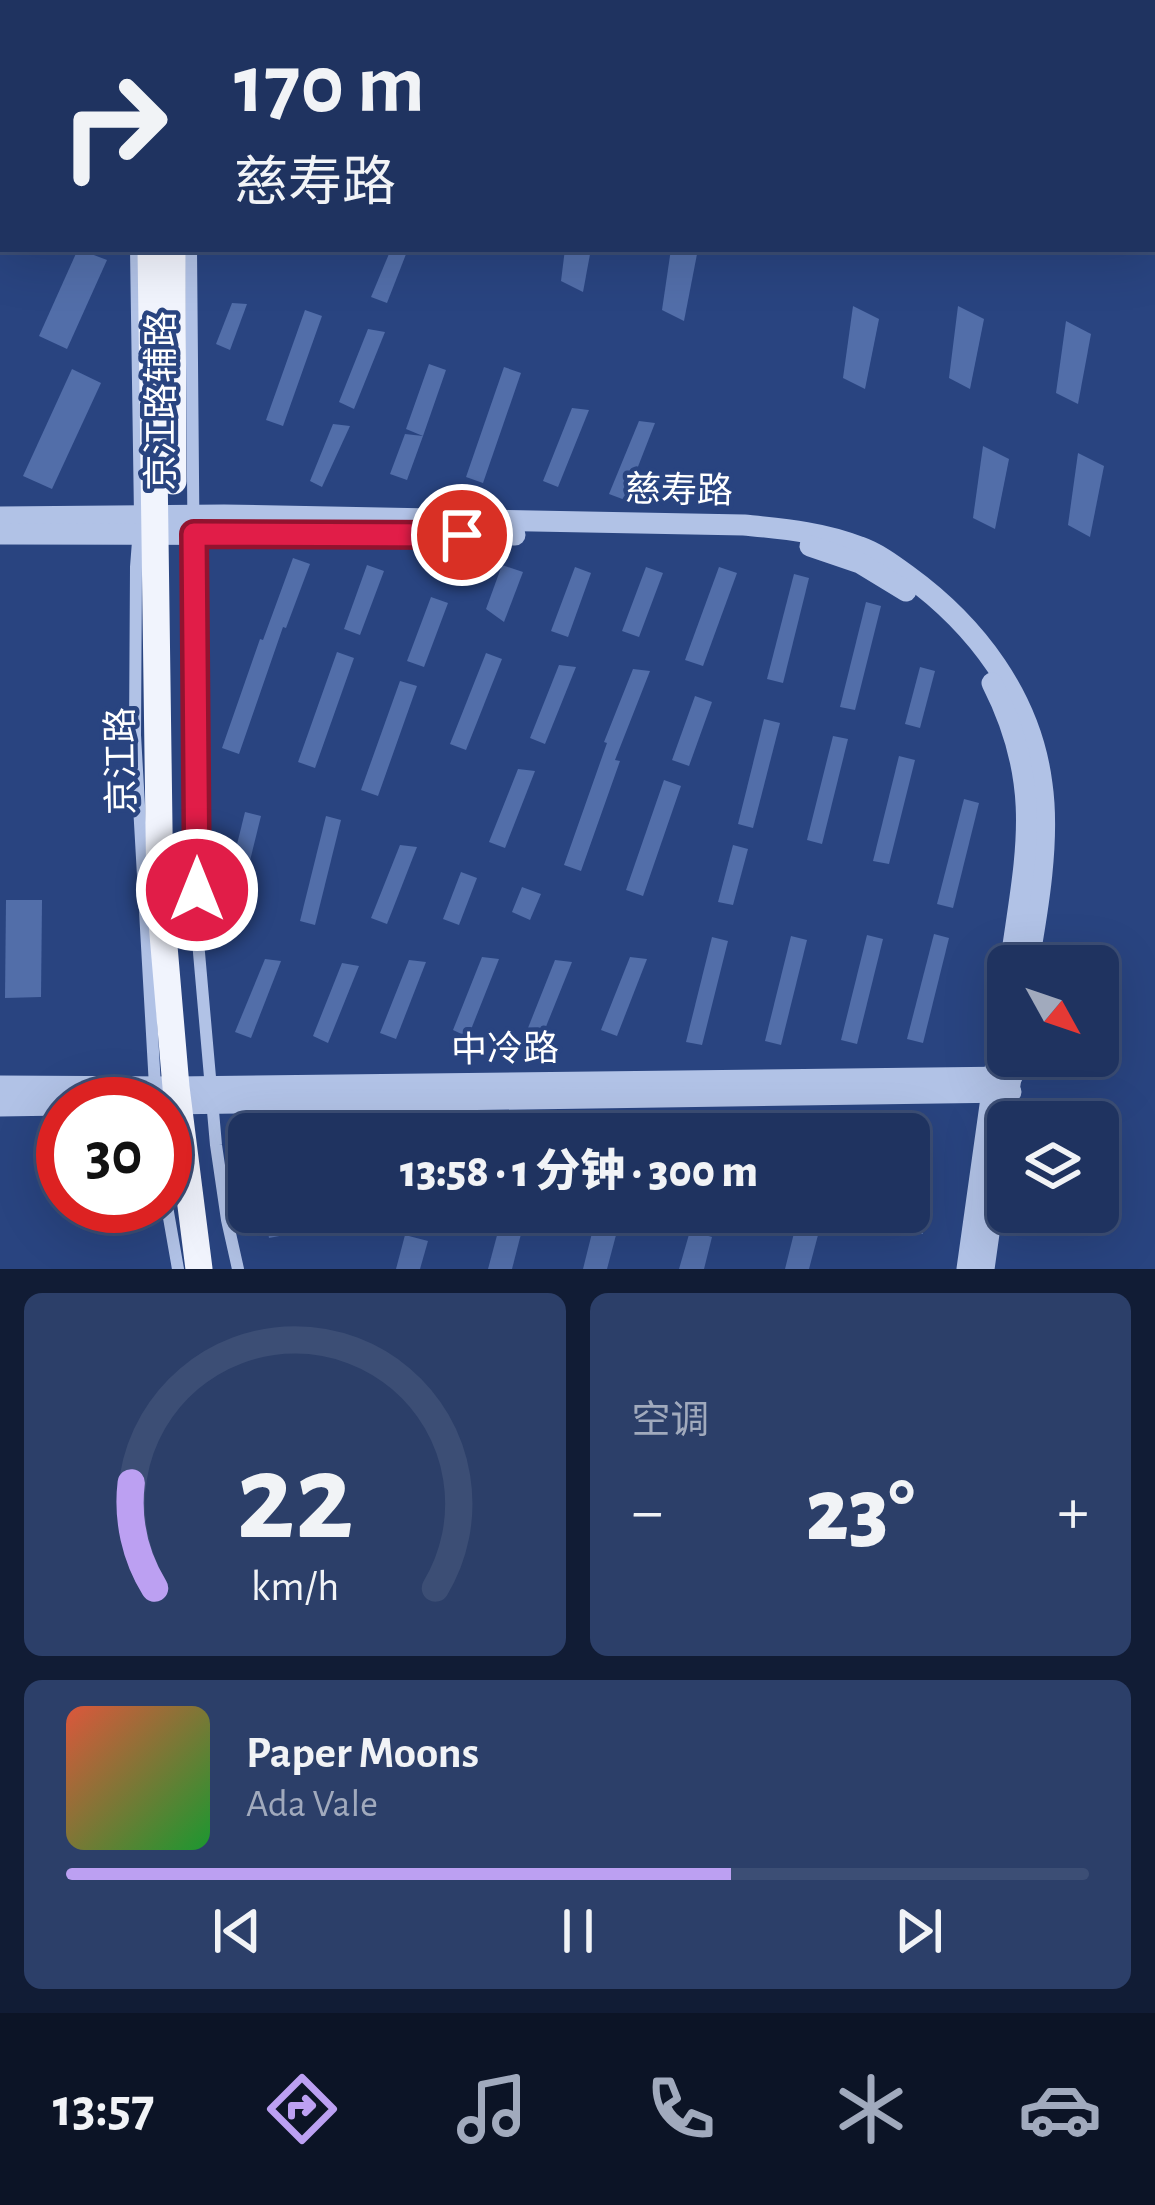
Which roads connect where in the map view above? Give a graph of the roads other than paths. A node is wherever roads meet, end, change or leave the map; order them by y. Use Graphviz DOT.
graph roads {
  1 [pos="136,252"];
  2 [pos="151,252"];
  3 [pos="172,252"];
  4 [pos="191,252"];
  5 [pos="0,518"];
  6 [pos="165,525"];
  7 [pos="0,534"];
  8 [pos="1012,945"];
  9 [pos="1030,945"];
  10 [pos="179,1077"];
  11 [pos="183,1077"];
  12 [pos="1005,1079"];
  13 [pos="0,1086"];
  14 [pos="36,1088"];
  15 [pos="192,1096"];
  16 [pos="36,1105"];
  17 [pos="0,1106"];
  18 [pos="192,1126"];
  19 [pos="192,1157"];
  20 [pos="192,1202"];
  21 [pos="172,1233"];
  22 [pos="178,1269"];
  23 [pos="199,1269"];
  24 [pos="212,1269"];
  25 [pos="238,1269"];
  26 [pos="967,1269"];
  27 [pos="984,1269"];
  1 -- 6 [label="street, 京江路辅路"];
  2 -- 6 [label="main road, 京江路"];
  3 -- 6 [label="main road, 京江路"];
  4 -- 6 [label="street, 京江路辅路"];
  5 -- 6 [label="street, 慈寿路"];
  6 -- 7 [label="street, 慈寿路"];
  6 -- 8 [label="street, 慈寿路"];
  6 -- 9 [label="street, 慈寿路"];
  6 -- 10 [label="main road, 京江路"];
  6 -- 11 [label="street, 京江路辅路"];
  12 -- 15 [label="street, 中冷路"];
  12 -- 26 [label="street"];
  12 -- 27 [label="street"];
  13 -- 14 [label="street, 中冷路"];
  16 -- 17 [label="street"];
  18 -- 25 [label="street, 京江路辅路"];
  19 -- 24 [label="main road, 京江路"];
  20 -- 23 [label="main road, 京江路"];
  21 -- 22 [label="street"];
}
